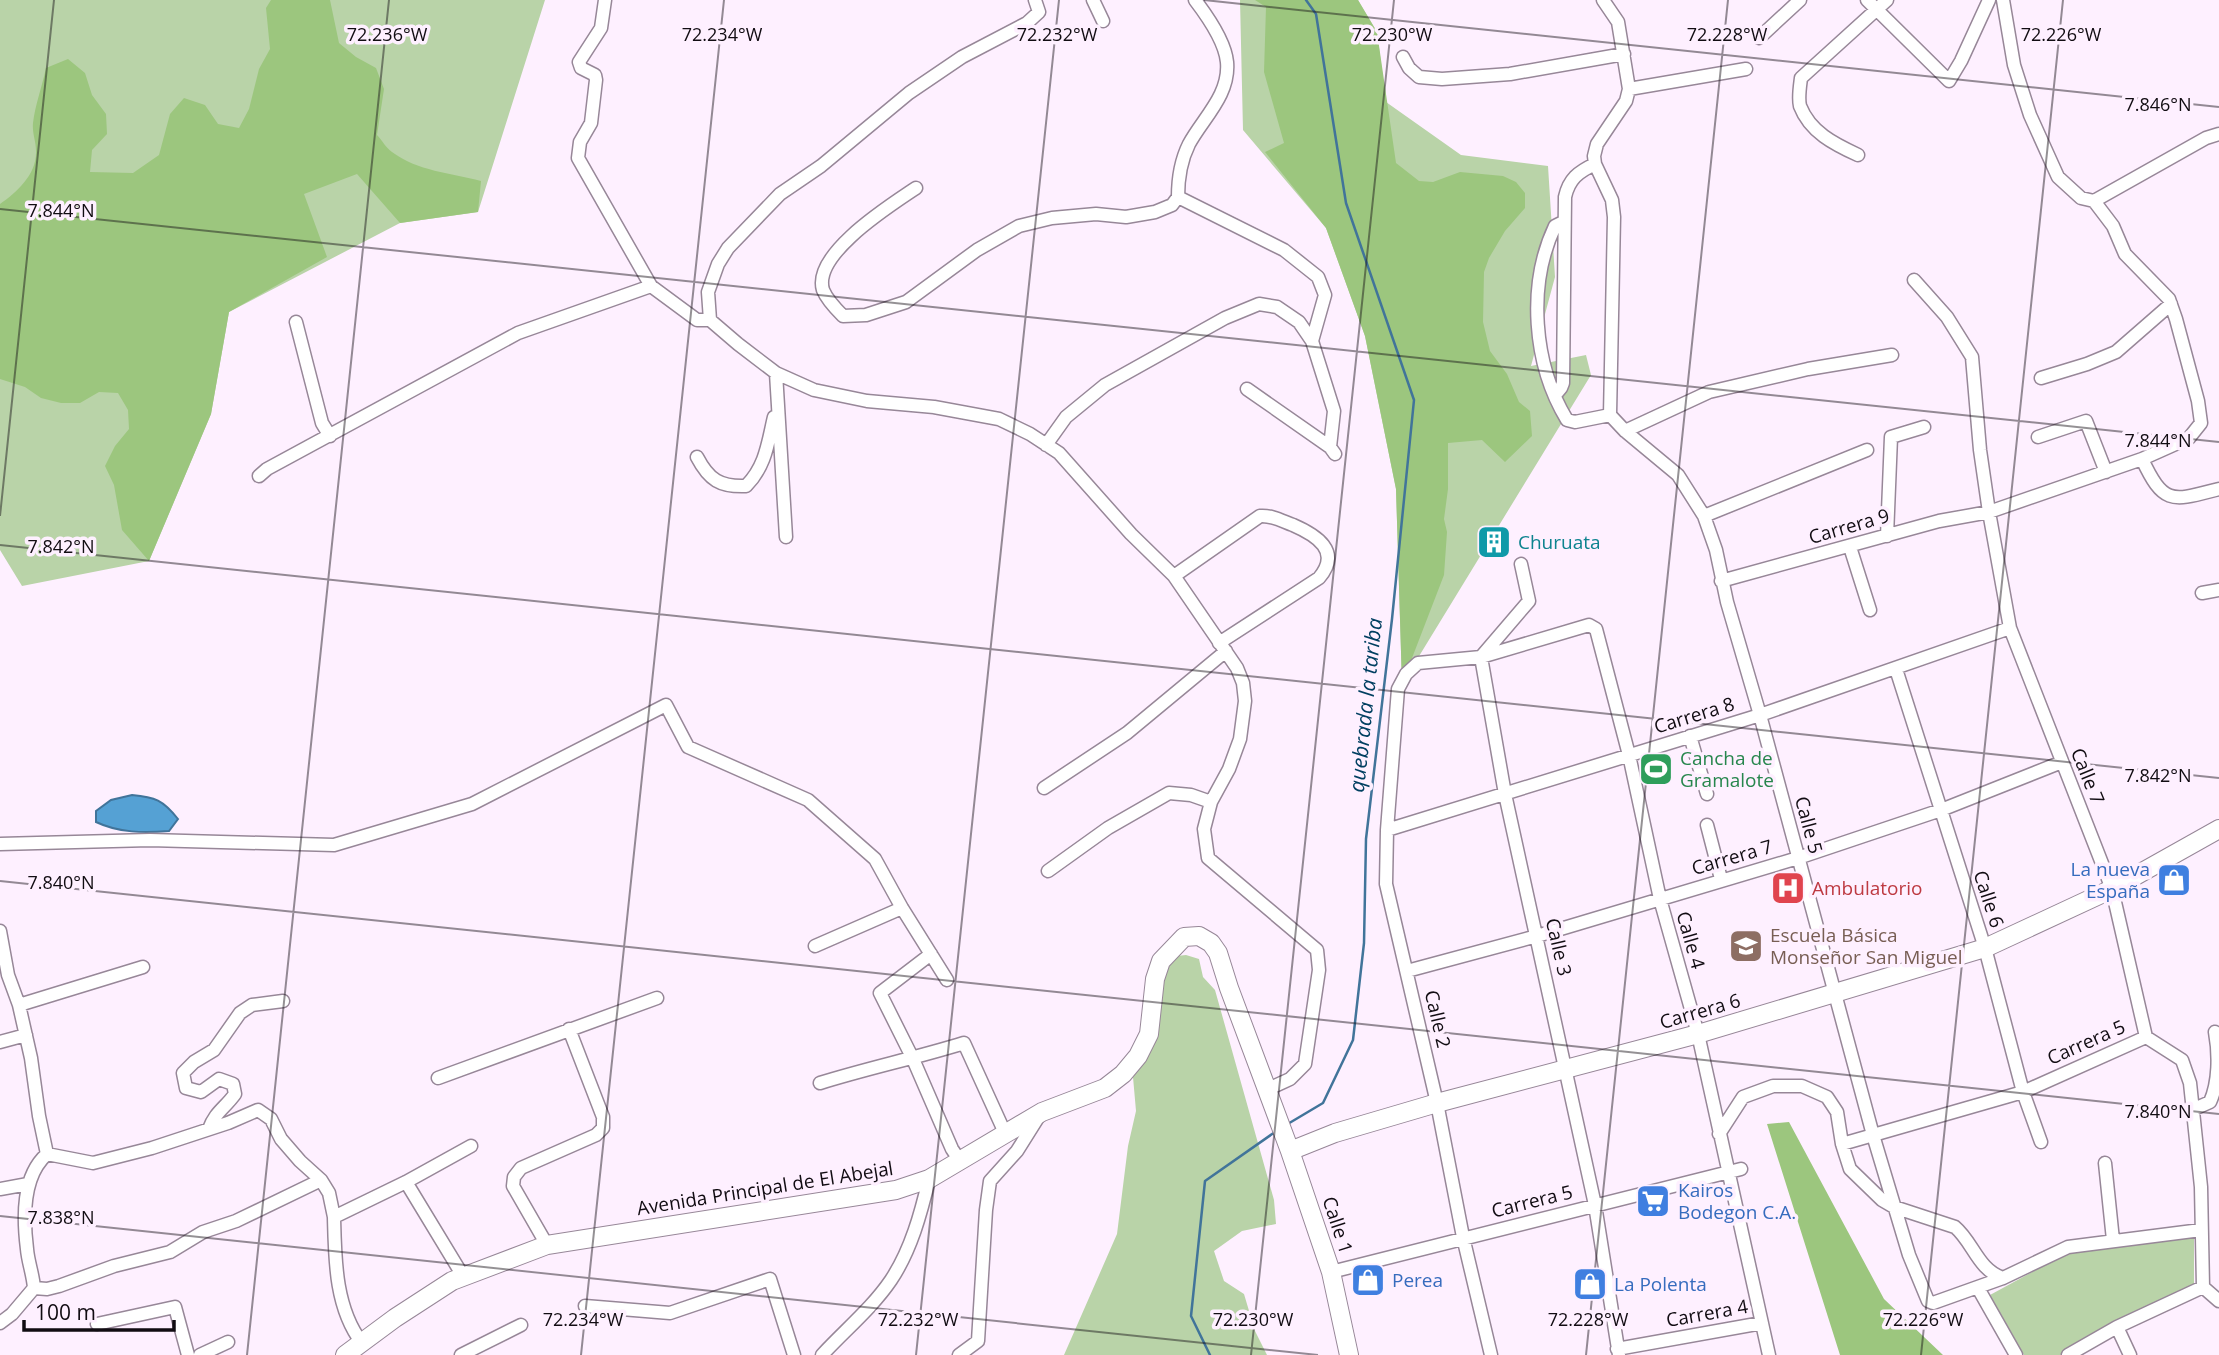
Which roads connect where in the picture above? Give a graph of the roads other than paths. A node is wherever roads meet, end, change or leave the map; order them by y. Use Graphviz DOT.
graph roads {
  1 [pos="605,0"];
  2 [pos="1093,0"];
  3 [pos="1195,0"];
  4 [pos="1603,0"];
  5 [pos="1800,0"];
  6 [pos="1867,0"];
  7 [pos="1887,0"];
  8 [pos="1989,0"];
  9 [pos="2003,0"];
  10 [pos="1037,6"];
  11 [pos="1877,10"];
  12 [pos="1103,21"];
  13 [pos="1759,38"];
  14 [pos="1624,54"];
  15 [pos="1403,57"];
  16 [pos="1746,69"];
  17 [pos="1629,89"];
  18 [pos="2219,134"];
  19 [pos="1858,155"];
  20 [pos="1595,164"];
  21 [pos="916,188"];
  22 [pos="1178,197"];
  23 [pos="2094,201"];
  24 [pos="1563,222"];
  25 [pos="1914,279"];
  26 [pos="651,286"];
  27 [pos="2171,304"];
  28 [pos="710,320"];
  29 [pos="296,322"];
  30 [pos="1312,341"];
  31 [pos="1892,355"];
  32 [pos="776,373"];
  33 [pos="2041,378"];
  34 [pos="1247,389"];
  35 [pos="1556,394"];
  36 [pos="778,403"];
  37 [pos="1610,415"];
  38 [pos="1924,427"];
  39 [pos="1623,430"];
  40 [pos="331,436"];
  41 [pos="2038,438"];
  42 [pos="1046,445"];
  43 [pos="1867,450"];
  44 [pos="697,457"];
  45 [pos="2142,459"];
  46 [pos="2106,472"];
  47 [pos="259,476"];
  48 [pos="2219,489"];
  49 [pos="1989,512"];
  50 [pos="1704,516"];
  51 [pos="1887,536"];
  52 [pos="786,537"];
  53 [pos="1850,547"];
  54 [pos="1521,564"];
  55 [pos="1174,576"];
  56 [pos="1721,582"];
  57 [pos="2219,590"];
  58 [pos="2203,593"];
  59 [pos="1870,610"];
  60 [pos="2010,628"];
  61 [pos="1222,647"];
  62 [pos="1481,657"];
  63 [pos="1896,668"];
  64 [pos="1760,715"];
  65 [pos="1689,736"];
  66 [pos="1629,755"];
  67 [pos="2062,762"];
  68 [pos="1044,788"];
  69 [pos="1505,794"];
  70 [pos="1707,794"];
  71 [pos="1211,802"];
  72 [pos="1941,810"];
  73 [pos="1707,825"];
  74 [pos="2219,829"];
  75 [pos="1387,830"];
  76 [pos="0,844"];
  77 [pos="1798,858"];
  78 [pos="1048,871"];
  79 [pos="1721,879"];
  80 [pos="2112,889"];
  81 [pos="1660,899"];
  82 [pos="902,908"];
  83 [pos="0,931"];
  84 [pos="1537,936"];
  85 [pos="815,946"];
  86 [pos="1985,948"];
  87 [pos="931,954"];
  88 [pos="143,967"];
  89 [pos="1407,971"];
  90 [pos="4,977"];
  91 [pos="947,981"];
  92 [pos="1835,994"];
  93 [pos="657,998"];
  94 [pos="284,1001"];
  95 [pos="19,1005"];
  96 [pos="569,1029"];
  97 [pos="2215,1032"];
  98 [pos="1698,1034"];
  99 [pos="26,1035"];
  100 [pos="2146,1037"];
  101 [pos="0,1042"];
  102 [pos="913,1059"];
  103 [pos="1567,1069"];
  104 [pos="438,1078"];
  105 [pos="820,1083"];
  106 [pos="1266,1090"];
  107 [pos="2023,1092"];
  108 [pos="1437,1103"];
  109 [pos="2192,1110"];
  110 [pos="1042,1112"];
  111 [pos="209,1129"];
  112 [pos="1005,1133"];
  113 [pos="1719,1134"];
  114 [pos="1873,1135"];
  115 [pos="2041,1142"];
  116 [pos="1842,1144"];
  117 [pos="471,1146"];
  118 [pos="1290,1151"];
  119 [pos="47,1154"];
  120 [pos="960,1161"];
  121 [pos="2105,1163"];
  122 [pos="1741,1169"];
  123 [pos="1728,1172"];
  124 [pos="929,1179"];
  125 [pos="321,1180"];
  126 [pos="406,1182"];
  127 [pos="28,1184"];
  128 [pos="0,1189"];
  129 [pos="1595,1205"];
  130 [pos="1894,1207"];
  131 [pos="334,1217"];
  132 [pos="2201,1230"];
  133 [pos="1463,1237"];
  134 [pos="2113,1240"];
  135 [pos="547,1245"];
  136 [pos="1331,1272"];
  137 [pos="463,1276"];
  138 [pos="2003,1278"];
  139 [pos="2203,1287"];
  140 [pos="34,1288"];
  141 [pos="1978,1288"];
  142 [pos="2219,1301"];
  143 [pos="585,1306"];
  144 [pos="0,1322"];
  145 [pos="97,1324"];
  146 [pos="1762,1324"];
  147 [pos="521,1325"];
  148 [pos="2117,1327"];
  149 [pos="229,1342"];
  150 [pos="351,1351"];
  151 [pos="477,1351"];
  152 [pos="1618,1352"];
  153 [pos="188,1355"];
  154 [pos="200,1355"];
  155 [pos="461,1355"];
  156 [pos="794,1355"];
  157 [pos="821,1355"];
  158 [pos="959,1355"];
  159 [pos="1349,1355"];
  160 [pos="1491,1355"];
  161 [pos="1769,1355"];
  162 [pos="2016,1355"];
  163 [pos="2068,1355"];
  164 [pos="2130,1355"];
  1 -- 26 [label="street"];
  2 -- 12 [label="street"];
  3 -- 22 [label="street"];
  4 -- 14 [label="street"];
  5 -- 13 [label="street"];
  6 -- 11 [label="street"];
  7 -- 11 [label="street"];
  8 -- 11 [label="street"];
  9 -- 23 [label="street"];
  10 -- 28 [label="street"];
  11 -- 19 [label="street"];
  14 -- 15 [label="street"];
  14 -- 17 [label="street"];
  16 -- 17 [label="street"];
  17 -- 20 [label="street"];
  18 -- 23 [label="street"];
  20 -- 24 [label="street"];
  20 -- 37 [label="street"];
  21 -- 22 [label="street"];
  22 -- 30 [label="street"];
  23 -- 27 [label="street"];
  24 -- 35 [label="street"];
  24 -- 35 [label="street"];
  25 -- 49 [label="street, Calle 7"];
  26 -- 28 [label="street"];
  26 -- 40 [label="street"];
  27 -- 33 [label="street"];
  27 -- 45 [label="street, Carrera 9"];
  28 -- 32 [label="street"];
  29 -- 40 [label="street"];
  30 -- 34 [label="street"];
  30 -- 42 [label="street"];
  31 -- 39 [label="street"];
  32 -- 36 [label="street"];
  32 -- 42 [label="street"];
  35 -- 37 [label="street"];
  36 -- 44 [label="street"];
  36 -- 52 [label="street"];
  37 -- 39 [label="street, Calle 5"];
  38 -- 51 [label="street"];
  39 -- 50 [label="street, Calle 5"];
  40 -- 47 [label="street"];
  41 -- 46 [label="street"];
  42 -- 55 [label="street"];
  43 -- 50 [label="street"];
  45 -- 46 [label="street, Carrera 9"];
  45 -- 48 [label="street"];
  46 -- 49 [label="street, Carrera 9"];
  49 -- 51 [label="street, Carrera 9"];
  49 -- 60 [label="street, Calle 7"];
  50 -- 56 [label="street, Calle 5"];
  51 -- 53 [label="street, Carrera 9"];
  53 -- 56 [label="street, Carrera 9"];
  53 -- 59 [label="street"];
  54 -- 62 [label="street"];
  55 -- 61 [label="street"];
  55 -- 61 [label="street"];
  56 -- 64 [label="street, Calle 5"];
  57 -- 58 [label="street"];
  60 -- 63 [label="street, Carrera 8"];
  60 -- 67 [label="street, Calle 7"];
  61 -- 68 [label="street"];
  61 -- 71 [label="street"];
  62 -- 66 [label="street, Calle 4"];
  62 -- 69 [label="street, Calle 3"];
  62 -- 75 [label="street, Calle 2"];
  63 -- 64 [label="street, Carrera 8"];
  63 -- 72 [label="street, Calle 6"];
  64 -- 65 [label="street, Carrera 8"];
  64 -- 77 [label="street, Calle 5"];
  65 -- 66 [label="street, Carrera 8"];
  65 -- 70 [label="street"];
  66 -- 69 [label="street, Carrera 8"];
  66 -- 81 [label="street, Calle 4"];
  67 -- 72 [label="street, Carrera 7"];
  67 -- 80 [label="street, Calle 7"];
  69 -- 75 [label="street, Carrera 8"];
  69 -- 84 [label="street, Calle 3"];
  71 -- 78 [label="street"];
  71 -- 106 [label="street"];
  72 -- 77 [label="street, Carrera 7"];
  72 -- 86 [label="street, Calle 6"];
  73 -- 79 [label="street"];
  74 -- 80 [label="main road, Carrera 6"];
  75 -- 89 [label="street, Calle 2"];
  76 -- 82 [label="street"];
  77 -- 79 [label="street, Carrera 7"];
  77 -- 92 [label="street, Calle 5"];
  79 -- 81 [label="street, Carrera 7"];
  80 -- 86 [label="main road, Carrera 6"];
  80 -- 100 [label="street, Calle 7"];
  81 -- 84 [label="street, Carrera 7"];
  81 -- 98 [label="street, Calle 4"];
  82 -- 85 [label="street"];
  82 -- 87 [label="street"];
  83 -- 90 [label="street"];
  84 -- 89 [label="street, Carrera 7"];
  84 -- 103 [label="street, Calle 3"];
  86 -- 92 [label="main road, Carrera 6"];
  86 -- 107 [label="street, Calle 6"];
  87 -- 91 [label="street"];
  87 -- 102 [label="street"];
  88 -- 95 [label="street"];
  89 -- 108 [label="street, Calle 2"];
  90 -- 95 [label="street"];
  92 -- 98 [label="main road, Carrera 6"];
  92 -- 114 [label="street, Calle 5"];
  93 -- 96 [label="street"];
  94 -- 111 [label="street"];
  95 -- 99 [label="street"];
  96 -- 104 [label="street"];
  96 -- 135 [label="street"];
  97 -- 109 [label="street"];
  98 -- 103 [label="main road, Carrera 6"];
  98 -- 113 [label="street, Calle 4"];
  99 -- 101 [label="street"];
  99 -- 119 [label="street"];
  100 -- 107 [label="street, Carrera 5"];
  100 -- 109 [label="street"];
  102 -- 105 [label="street"];
  102 -- 112 [label="street"];
  102 -- 120 [label="street"];
  103 -- 108 [label="main road, Carrera 6"];
  103 -- 129 [label="street, Calle 3"];
  106 -- 110 [label="main road, Avenida Principal de El Abejal"];
  106 -- 118 [label="main road, Avenida Principal de El Abejal"];
  107 -- 114 [label="street, Carrera 5"];
  107 -- 115 [label="street, Calle 6"];
  108 -- 118 [label="main road, Carrera 6"];
  108 -- 133 [label="street, Calle 2"];
  109 -- 132 [label="street"];
  110 -- 112 [label="main road, Avenida Principal de El Abejal"];
  110 -- 158 [label="street"];
  111 -- 119 [label="street"];
  111 -- 125 [label="street"];
  112 -- 120 [label="main road, Avenida Principal de El Abejal"];
  113 -- 116 [label="street"];
  113 -- 123 [label="street, Calle 4"];
  114 -- 116 [label="street, Carrera 5"];
  114 -- 130 [label="street, Calle 5"];
  116 -- 130 [label="street"];
  117 -- 126 [label="street"];
  118 -- 136 [label="main road, Calle 1"];
  119 -- 127 [label="street"];
  120 -- 124 [label="main road, Avenida Principal de El Abejal"];
  121 -- 134 [label="street"];
  122 -- 123 [label="street, Carrera 5"];
  123 -- 129 [label="street, Carrera 5"];
  123 -- 146 [label="street, Calle 4"];
  124 -- 135 [label="main road, Avenida Principal de El Abejal"];
  124 -- 157 [label="street"];
  125 -- 131 [label="street"];
  125 -- 140 [label="street"];
  126 -- 131 [label="street"];
  126 -- 137 [label="street"];
  127 -- 128 [label="street"];
  127 -- 140 [label="street"];
  129 -- 133 [label="street, Carrera 5"];
  129 -- 152 [label="street, Calle 3"];
  130 -- 138 [label="street"];
  130 -- 141 [label="street, Calle 5"];
  131 -- 150 [label="street"];
  132 -- 134 [label="street"];
  132 -- 139 [label="street"];
  133 -- 136 [label="street, Carrera 5"];
  133 -- 160 [label="street, Calle 2"];
  134 -- 138 [label="street"];
  135 -- 137 [label="main road, Avenida Principal de El Abejal"];
  136 -- 159 [label="main road, Calle 1"];
  137 -- 150 [label="main road, Avenida Principal de El Abejal"];
  138 -- 141 [label="street"];
  139 -- 142 [label="street"];
  139 -- 148 [label="street"];
  140 -- 144 [label="street"];
  141 -- 162 [label="street"];
  143 -- 156 [label="street"];
  145 -- 153 [label="street"];
  146 -- 152 [label="street, Carrera 4"];
  146 -- 161 [label="street, Calle 4"];
  147 -- 151 [label="street"];
  148 -- 163 [label="street"];
  148 -- 164 [label="street"];
  149 -- 154 [label="street"];
  151 -- 155 [label="street"];
}
